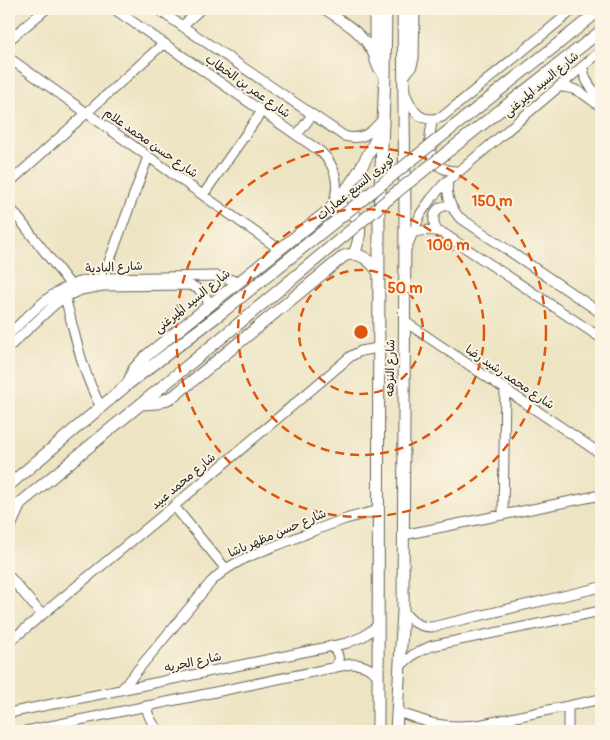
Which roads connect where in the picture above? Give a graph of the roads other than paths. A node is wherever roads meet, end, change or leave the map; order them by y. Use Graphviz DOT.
graph roads {
  1 [pos="46,9"];
  2 [pos="114,9"];
  3 [pos="157,9"];
  4 [pos="201,9"];
  5 [pos="324,9"];
  6 [pos="375,9"];
  7 [pos="386,9"];
  8 [pos="403,9"];
  9 [pos="414,9"];
  10 [pos="574,9"];
  11 [pos="601,9"];
  12 [pos="182,26"];
  13 [pos="601,31"];
  14 [pos="9,40"];
  15 [pos="164,43"];
  16 [pos="601,51"];
  17 [pos="9,58"];
  18 [pos="375,58"];
  19 [pos="583,66"];
  20 [pos="404,75"];
  21 [pos="385,76"];
  22 [pos="558,88"];
  23 [pos="405,93"];
  24 [pos="601,97"];
  25 [pos="601,107"];
  26 [pos="262,111"];
  27 [pos="86,113"];
  28 [pos="312,115"];
  29 [pos="433,119"];
  30 [pos="382,125"];
  31 [pos="297,135"];
  32 [pos="148,156"];
  33 [pos="458,171"];
  34 [pos="448,180"];
  35 [pos="9,183"];
  36 [pos="203,195"];
  37 [pos="9,206"];
  38 [pos="451,206"];
  39 [pos="331,207"];
  40 [pos="437,231"];
  41 [pos="412,233"];
  42 [pos="279,249"];
  43 [pos="405,252"];
  44 [pos="354,254"];
  45 [pos="379,274"];
  46 [pos="103,278"];
  47 [pos="238,282"];
  48 [pos="73,288"];
  49 [pos="65,297"];
  50 [pos="210,305"];
  51 [pos="601,313"];
  52 [pos="404,321"];
  53 [pos="9,334"];
  54 [pos="601,338"];
  55 [pos="9,347"];
  56 [pos="378,348"];
  57 [pos="128,384"];
  58 [pos="505,388"];
  59 [pos="141,404"];
  60 [pos="101,407"];
  61 [pos="601,454"];
  62 [pos="9,485"];
  63 [pos="601,495"];
  64 [pos="19,505"];
  65 [pos="174,506"];
  66 [pos="378,511"];
  67 [pos="9,513"];
  68 [pos="503,515"];
  69 [pos="9,527"];
  70 [pos="403,536"];
  71 [pos="226,569"];
  72 [pos="9,576"];
  73 [pos="601,587"];
  74 [pos="402,611"];
  75 [pos="601,611"];
  76 [pos="42,615"];
  77 [pos="378,625"];
  78 [pos="442,625"];
  79 [pos="9,642"];
  80 [pos="445,642"];
  81 [pos="332,646"];
  82 [pos="400,666"];
  83 [pos="334,668"];
  84 [pos="378,675"];
  85 [pos="121,690"];
  86 [pos="601,699"];
  87 [pos="146,706"];
  88 [pos="568,706"];
  89 [pos="398,712"];
  90 [pos="9,713"];
  91 [pos="496,722"];
  92 [pos="26,731"];
  93 [pos="159,731"];
  94 [pos="378,731"];
  95 [pos="396,731"];
  96 [pos="496,731"];
  97 [pos="568,731"];
  1 -- 14 [label="street"];
  2 -- 15 [label="street, شارع عمر بن الخطاب"];
  3 -- 12 [label="street, شارع عمر بن الخطاب"];
  4 -- 12 [label="street"];
  5 -- 18 [label="street"];
  6 -- 18 [label="main road"];
  7 -- 21 [label="main road, شارع النزهه"];
  8 -- 20 [label="main road"];
  9 -- 20 [label="main road, شارع النزهه"];
  10 -- 29 [label="street"];
  11 -- 57 [label="main road, كوبرى السبع عمارات, bridge"];
  12 -- 28 [label="street, شارع عمر بن الخطاب"];
  13 -- 59 [label="main road, bridge"];
  15 -- 26 [label="street, شارع عمر بن الخطاب"];
  15 -- 27 [label="street"];
  16 -- 19 [label="street, شارع السيد الميرغنى"];
  17 -- 27 [label="street, شارع حسن محمد علام"];
  18 -- 21 [label="main road"];
  19 -- 22 [label="street, شارع السيد الميرغنى"];
  19 -- 24 [label="street"];
  20 -- 23 [label="main road, شارع النزهه"];
  21 -- 30 [label="main road, شارع النزهه"];
  22 -- 25 [label="street"];
  22 -- 33 [label="street, شارع السيد الميرغنى"];
  23 -- 29 [label="street"];
  23 -- 43 [label="main road, شارع النزهه"];
  26 -- 31 [label="street, شارع عمر بن الخطاب"];
  26 -- 36 [label="street"];
  27 -- 32 [label="street, شارع حسن محمد علام"];
  27 -- 35 [label="street"];
  28 -- 30 [label="street, شارع عمر بن الخطاب"];
  28 -- 31 [label="street"];
  29 -- 33 [label="street"];
  30 -- 39 [label="main road, شارع السيد الميرغنى"];
  30 -- 45 [label="main road, شارع النزهه"];
  31 -- 39 [label="street, شارع عمر بن الخطاب"];
  32 -- 36 [label="street, شارع حسن محمد علام"];
  32 -- 46 [label="street"];
  33 -- 34 [label="street, شارع السيد الميرغنى"];
  34 -- 38 [label="street"];
  34 -- 41 [label="street, شارع السيد الميرغنى"];
  36 -- 42 [label="street, شارع حسن محمد علام"];
  37 -- 48 [label="street"];
  38 -- 40 [label="street"];
  38 -- 51 [label="street"];
  39 -- 42 [label="main road, شارع السيد الميرغنى"];
  39 -- 44 [label="main road"];
  40 -- 41 [label="street"];
  40 -- 54 [label="street"];
  41 -- 43 [label="street, شارع السيد الميرغنى"];
  42 -- 47 [label="main road, شارع السيد الميرغنى"];
  43 -- 52 [label="main road, شارع النزهه"];
  44 -- 45 [label="main road"];
  44 -- 59 [label="main road"];
  45 -- 56 [label="main road, شارع النزهه"];
  46 -- 47 [label="street, شارع البادية"];
  46 -- 48 [label="street, شارع البادية"];
  47 -- 50 [label="main road, شارع السيد الميرغنى"];
  48 -- 49 [label="street, شارع البادية"];
  48 -- 50 [label="street, شارع البادية"];
  48 -- 53 [label="street, شارع البادية"];
  49 -- 55 [label="street, شارع البادية"];
  49 -- 60 [label="street"];
  50 -- 57 [label="main road, شارع السيد الميرغنى"];
  52 -- 58 [label="street, شارع محمد رشيد رضا"];
  52 -- 70 [label="main road, شارع النزهه"];
  56 -- 65 [label="street, شارع محمد عبيد"];
  56 -- 66 [label="main road, شارع النزهه"];
  57 -- 60 [label="main road, شارع السيد الميرغنى"];
  58 -- 61 [label="street, شارع محمد رشيد رضا"];
  58 -- 68 [label="street"];
  59 -- 64 [label="main road"];
  60 -- 62 [label="main road, شارع السيد الميرغنى"];
  63 -- 68 [label="street"];
  64 -- 67 [label="main road"];
  64 -- 69 [label="highway"];
  65 -- 71 [label="street"];
  65 -- 76 [label="street, شارع محمد عبيد"];
  66 -- 71 [label="street, شارع حسن مظهر باشا"];
  66 -- 77 [label="main road, شارع النزهه"];
  68 -- 70 [label="street"];
  70 -- 74 [label="main road, شارع النزهه"];
  71 -- 85 [label="street, شارع حسن مظهر باشا"];
  72 -- 76 [label="street"];
  73 -- 78 [label="street"];
  74 -- 78 [label="street"];
  74 -- 82 [label="main road, شارع النزهه"];
  75 -- 80 [label="street"];
  76 -- 79 [label="street, شارع محمد عبيد"];
  77 -- 81 [label="street, شارع الحريه"];
  77 -- 84 [label="main road, شارع النزهه"];
  78 -- 80 [label="street"];
  80 -- 82 [label="street"];
  81 -- 83 [label="street"];
  81 -- 85 [label="street, شارع الحريه"];
  82 -- 89 [label="main road, شارع النزهه"];
  83 -- 84 [label="street"];
  83 -- 87 [label="street"];
  84 -- 94 [label="main road, شارع النزهه"];
  85 -- 90 [label="street, شارع الحريه"];
  86 -- 88 [label="street"];
  87 -- 92 [label="street"];
  87 -- 93 [label="street"];
  88 -- 91 [label="street"];
  88 -- 97 [label="street"];
  89 -- 91 [label="street"];
  89 -- 95 [label="main road, شارع النزهه"];
  91 -- 96 [label="street"];
}
